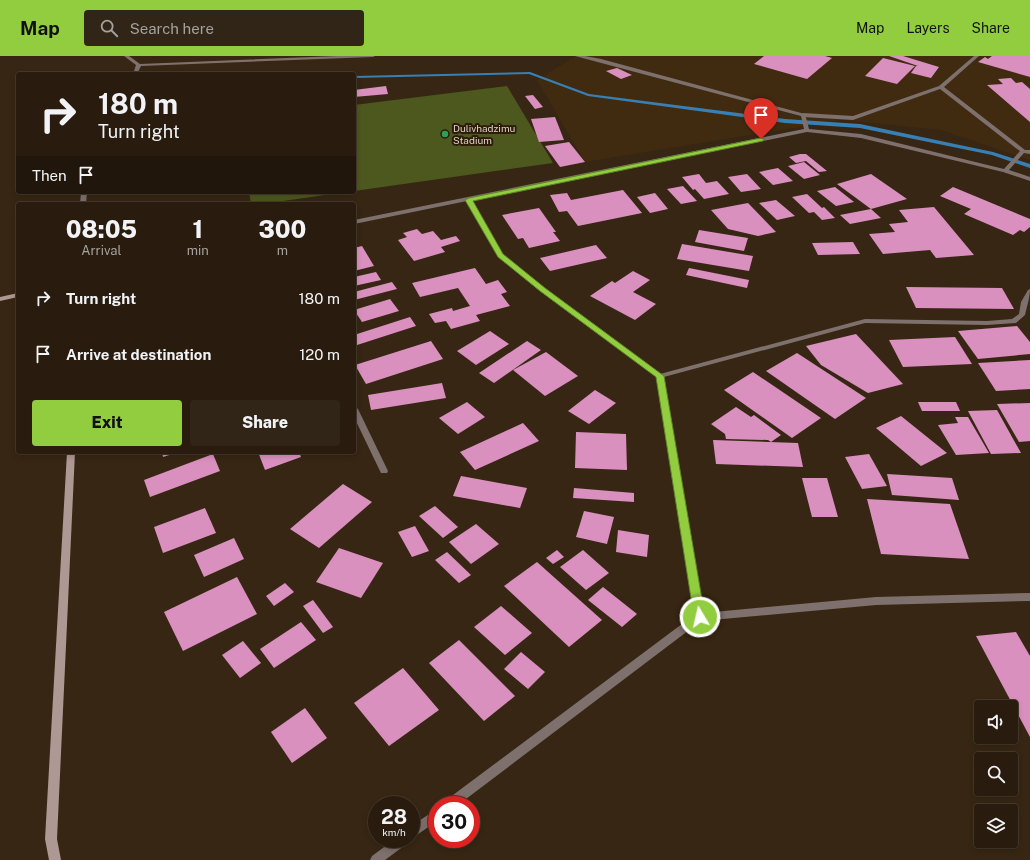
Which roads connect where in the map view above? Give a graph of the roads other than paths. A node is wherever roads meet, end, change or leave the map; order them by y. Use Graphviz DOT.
graph roads {
  1 [pos="126,56"];
  2 [pos="372,56"];
  3 [pos="577,56"];
  4 [pos="976,56"];
  5 [pos="600,58"];
  6 [pos="139,65"];
  7 [pos="136,72"];
  8 [pos="941,87"];
  9 [pos="805,122"];
  10 [pos="1023,152"];
  11 [pos="1030,152"];
  12 [pos="1005,171"];
  13 [pos="1030,179"];
  14 [pos="469,200"];
  15 [pos="356,222"];
  16 [pos="1030,291"];
  17 [pos="16,295"];
  18 [pos="0,299"];
  19 [pos="660,376"];
  20 [pos="356,413"];
  21 [pos="71,454"];
  22 [pos="384,471"];
  23 [pos="1030,597"];
  24 [pos="700,617"];
  25 [pos="461,796"];
  26 [pos="428,821"];
  27 [pos="420,827"];
  28 [pos="392,848"];
  29 [pos="55,860"];
  30 [pos="376,860"];
  1 -- 6 [label="street"];
  2 -- 6 [label="street"];
  3 -- 5 [label="street"];
  4 -- 8 [label="street"];
  5 -- 9 [label="street"];
  6 -- 7 [label="street"];
  8 -- 9 [label="street"];
  8 -- 10 [label="street"];
  9 -- 12 [label="street"];
  9 -- 14 [label="street"];
  10 -- 11 [label="street"];
  10 -- 12 [label="street"];
  12 -- 13 [label="street"];
  14 -- 15 [label="street"];
  14 -- 19 [label="street"];
  16 -- 19 [label="street"];
  17 -- 18 [label="street"];
  19 -- 24 [label="street"];
  20 -- 22 [label="street"];
  21 -- 29 [label="street"];
  23 -- 24 [label="street"];
  24 -- 25 [label="street"];
  26 -- 27 [label="street"];
  28 -- 30 [label="street"];
}
